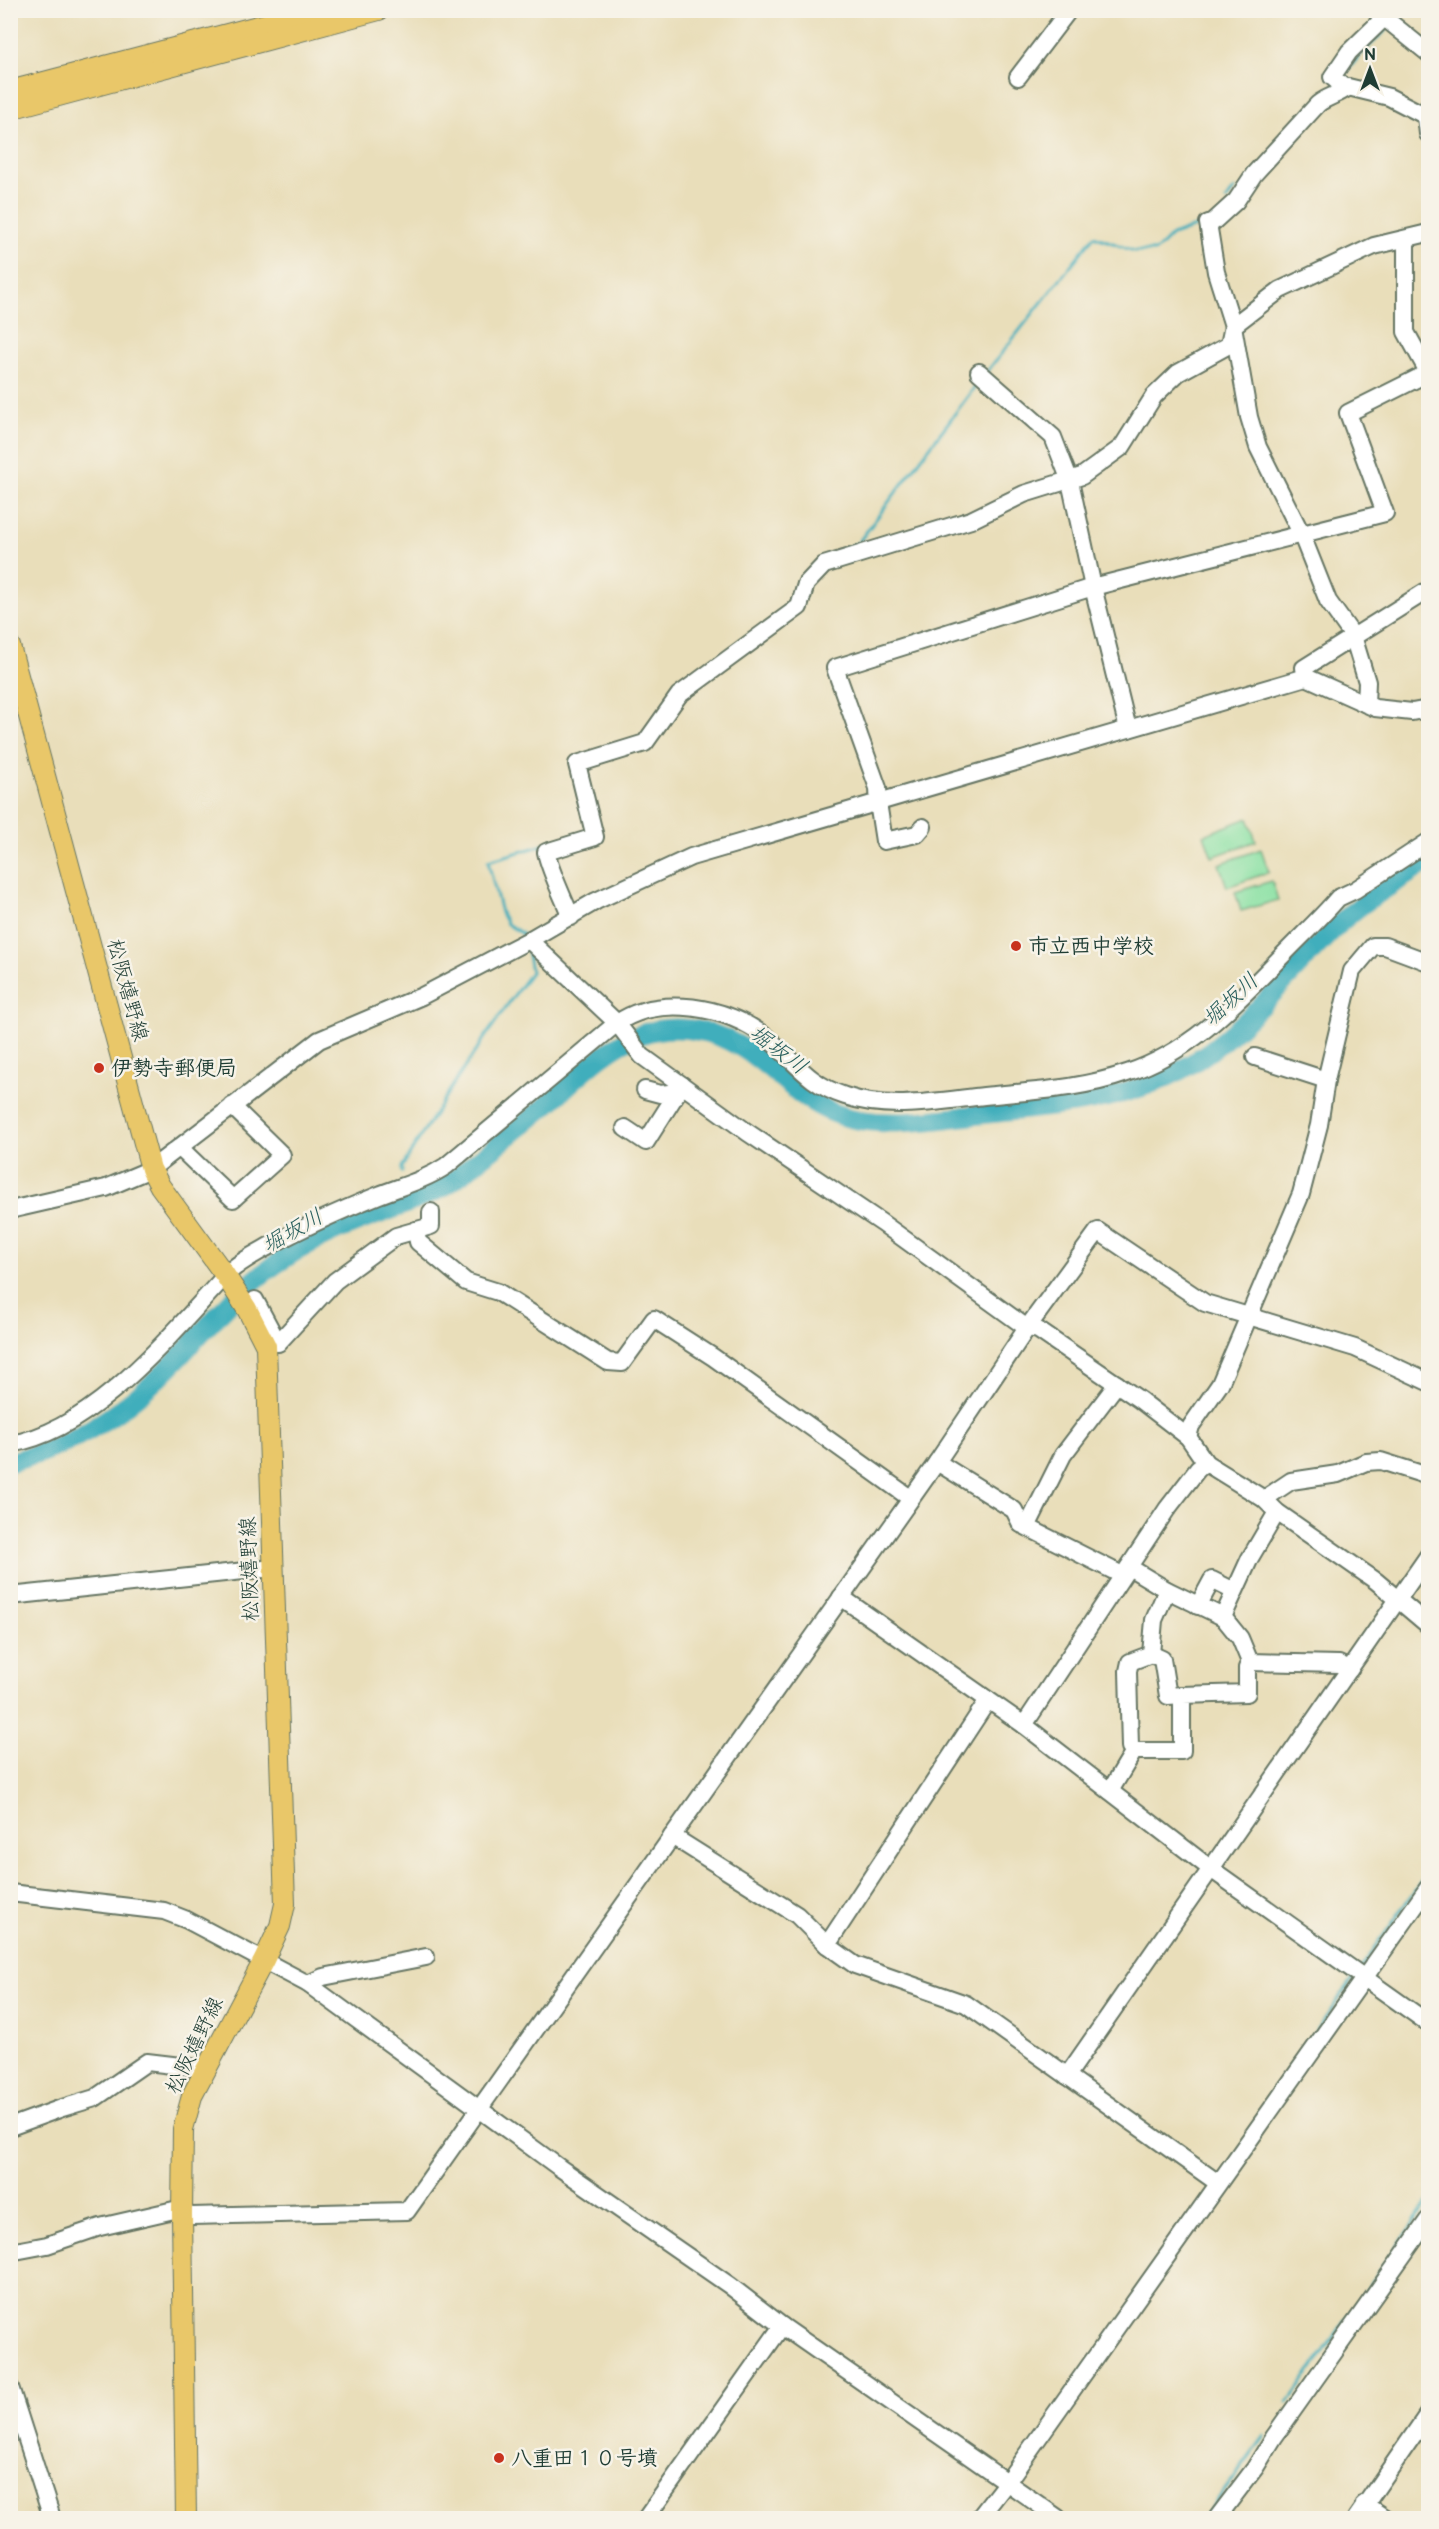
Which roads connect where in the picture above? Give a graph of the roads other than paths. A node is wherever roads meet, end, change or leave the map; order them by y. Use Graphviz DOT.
graph roads {
  1 [pos="318,10"];
  2 [pos="379,10"];
  3 [pos="1069,10"];
  4 [pos="1386,19"];
  5 [pos="1428,53"];
  6 [pos="1018,77"];
  7 [pos="1341,84"];
  8 [pos="10,92"];
  9 [pos="10,109"];
  10 [pos="1427,111"];
  11 [pos="1428,134"];
  12 [pos="1428,233"];
  13 [pos="1406,239"];
  14 [pos="1233,326"];
  15 [pos="1428,372"];
  16 [pos="984,377"];
  17 [pos="1070,481"];
  18 [pos="1301,533"];
  19 [pos="1093,587"];
  20 [pos="1428,590"];
  21 [pos="1353,636"];
  22 [pos="10,646"];
  23 [pos="1306,677"];
  24 [pos="16,691"];
  25 [pos="1366,704"];
  26 [pos="1428,709"];
  27 [pos="1128,729"];
  28 [pos="879,802"];
  29 [pos="923,827"];
  30 [pos="1428,842"];
  31 [pos="571,917"];
  32 [pos="525,942"];
  33 [pos="1428,962"];
  34 [pos="618,1025"];
  35 [pos="1255,1057"];
  36 [pos="1326,1080"];
  37 [pos="680,1089"];
  38 [pos="645,1090"];
  39 [pos="232,1106"];
  40 [pos="625,1128"];
  41 [pos="180,1148"];
  42 [pos="151,1169"];
  43 [pos="10,1210"];
  44 [pos="431,1212"];
  45 [pos="416,1230"];
  46 [pos="225,1275"];
  47 [pos="247,1309"];
  48 [pos="1250,1317"];
  49 [pos="1028,1328"];
  50 [pos="1428,1382"];
  51 [pos="1117,1384"];
  52 [pos="1188,1437"];
  53 [pos="10,1444"];
  54 [pos="937,1462"];
  55 [pos="1206,1462"];
  56 [pos="1428,1476"];
  57 [pos="910,1498"];
  58 [pos="1264,1499"];
  59 [pos="1277,1512"];
  60 [pos="1021,1524"];
  61 [pos="1428,1556"];
  62 [pos="273,1568"];
  63 [pos="1126,1571"];
  64 [pos="1167,1590"];
  65 [pos="1234,1591"];
  66 [pos="10,1596"];
  67 [pos="841,1597"];
  68 [pos="1398,1601"];
  69 [pos="1198,1606"];
  70 [pos="1223,1617"];
  71 [pos="1428,1624"];
  72 [pos="1151,1654"];
  73 [pos="1250,1662"];
  74 [pos="1350,1669"];
  75 [pos="1182,1695"];
  76 [pos="988,1700"];
  77 [pos="1024,1725"];
  78 [pos="1134,1751"];
  79 [pos="1110,1791"];
  80 [pos="672,1836"];
  81 [pos="1211,1869"];
  82 [pos="1428,1888"];
  83 [pos="10,1893"];
  84 [pos="827,1945"];
  85 [pos="426,1957"];
  86 [pos="264,1960"];
  87 [pos="1360,1975"];
  88 [pos="308,1984"];
  89 [pos="1428,2023"];
  90 [pos="207,2069"];
  91 [pos="1066,2076"];
  92 [pos="479,2108"];
  93 [pos="10,2127"];
  94 [pos="1214,2180"];
  95 [pos="182,2214"];
  96 [pos="1428,2220"];
  97 [pos="10,2252"];
  98 [pos="783,2326"];
  99 [pos="10,2387"];
  100 [pos="1428,2414"];
  101 [pos="1007,2482"];
  102 [pos="1360,2511"];
  103 [pos="52,2518"];
  104 [pos="186,2518"];
  105 [pos="646,2518"];
  106 [pos="979,2518"];
  107 [pos="1058,2518"];
  108 [pos="1216,2518"];
  109 [pos="1385,2518"];
  1 -- 8 [label="main road"];
  2 -- 9 [label="main road"];
  3 -- 6 [label="street"];
  4 -- 5 [label="street"];
  4 -- 7 [label="street"];
  7 -- 10 [label="street"];
  7 -- 14 [label="street"];
  10 -- 11 [label="street"];
  12 -- 13 [label="street"];
  13 -- 14 [label="street"];
  13 -- 15 [label="street"];
  14 -- 17 [label="street"];
  14 -- 18 [label="street"];
  15 -- 18 [label="street"];
  16 -- 17 [label="street"];
  17 -- 19 [label="street"];
  17 -- 31 [label="street"];
  18 -- 19 [label="street"];
  18 -- 21 [label="street"];
  19 -- 27 [label="street"];
  19 -- 28 [label="street"];
  20 -- 21 [label="street"];
  21 -- 23 [label="street"];
  21 -- 25 [label="street"];
  22 -- 24 [label="main road, 松阪嬉野線"];
  23 -- 25 [label="street"];
  23 -- 27 [label="street"];
  24 -- 42 [label="main road, 松阪嬉野線"];
  25 -- 26 [label="street"];
  27 -- 28 [label="street"];
  28 -- 29 [label="street"];
  28 -- 31 [label="street"];
  30 -- 34 [label="street"];
  31 -- 32 [label="street"];
  32 -- 34 [label="street"];
  32 -- 39 [label="street"];
  33 -- 36 [label="street"];
  34 -- 37 [label="street"];
  34 -- 46 [label="street"];
  35 -- 36 [label="street"];
  36 -- 48 [label="street"];
  37 -- 38 [label="street"];
  37 -- 40 [label="street"];
  37 -- 49 [label="street"];
  39 -- 41 [label="street"];
  39 -- 41 [label="street"];
  41 -- 42 [label="street"];
  42 -- 43 [label="street"];
  42 -- 46 [label="main road, 松阪嬉野線"];
  44 -- 45 [label="street"];
  45 -- 47 [label="street"];
  45 -- 57 [label="street"];
  46 -- 47 [label="main road, 松阪嬉野線"];
  46 -- 53 [label="street"];
  47 -- 62 [label="main road, 松阪嬉野線"];
  48 -- 49 [label="street"];
  48 -- 50 [label="street"];
  48 -- 52 [label="street"];
  49 -- 51 [label="street"];
  49 -- 54 [label="street"];
  51 -- 52 [label="street"];
  51 -- 60 [label="street"];
  52 -- 55 [label="street"];
  54 -- 57 [label="street"];
  54 -- 60 [label="street"];
  55 -- 58 [label="street"];
  55 -- 63 [label="street"];
  56 -- 58 [label="street"];
  57 -- 67 [label="street"];
  58 -- 59 [label="street"];
  59 -- 65 [label="street"];
  59 -- 68 [label="street"];
  60 -- 63 [label="street"];
  61 -- 68 [label="street"];
  62 -- 66 [label="street"];
  62 -- 86 [label="main road, 松阪嬉野線"];
  63 -- 64 [label="street"];
  63 -- 77 [label="street"];
  64 -- 69 [label="street"];
  64 -- 72 [label="street"];
  65 -- 69 [label="street"];
  65 -- 70 [label="street"];
  67 -- 76 [label="street"];
  67 -- 80 [label="street"];
  68 -- 71 [label="street"];
  68 -- 74 [label="street"];
  69 -- 70 [label="street"];
  70 -- 73 [label="street"];
  72 -- 75 [label="street"];
  72 -- 78 [label="street"];
  73 -- 74 [label="street"];
  73 -- 75 [label="street"];
  74 -- 81 [label="street"];
  75 -- 78 [label="street"];
  76 -- 77 [label="street"];
  76 -- 84 [label="street"];
  77 -- 79 [label="street"];
  78 -- 79 [label="street"];
  79 -- 81 [label="street"];
  80 -- 84 [label="street"];
  80 -- 92 [label="street"];
  81 -- 87 [label="street"];
  81 -- 91 [label="street"];
  82 -- 87 [label="street"];
  83 -- 86 [label="street"];
  84 -- 91 [label="street"];
  85 -- 88 [label="street"];
  86 -- 88 [label="street"];
  86 -- 90 [label="main road, 松阪嬉野線"];
  87 -- 89 [label="street"];
  87 -- 94 [label="street"];
  88 -- 92 [label="street"];
  90 -- 93 [label="street"];
  90 -- 95 [label="main road, 松阪嬉野線"];
  91 -- 94 [label="street"];
  92 -- 95 [label="street"];
  92 -- 98 [label="street"];
  94 -- 101 [label="street"];
  95 -- 97 [label="street"];
  95 -- 104 [label="main road, 松阪嬉野線"];
  96 -- 108 [label="street"];
  98 -- 101 [label="street"];
  98 -- 105 [label="street"];
  99 -- 103 [label="street"];
  100 -- 102 [label="street"];
  101 -- 106 [label="street"];
  101 -- 107 [label="street"];
  102 -- 109 [label="street"];
}
